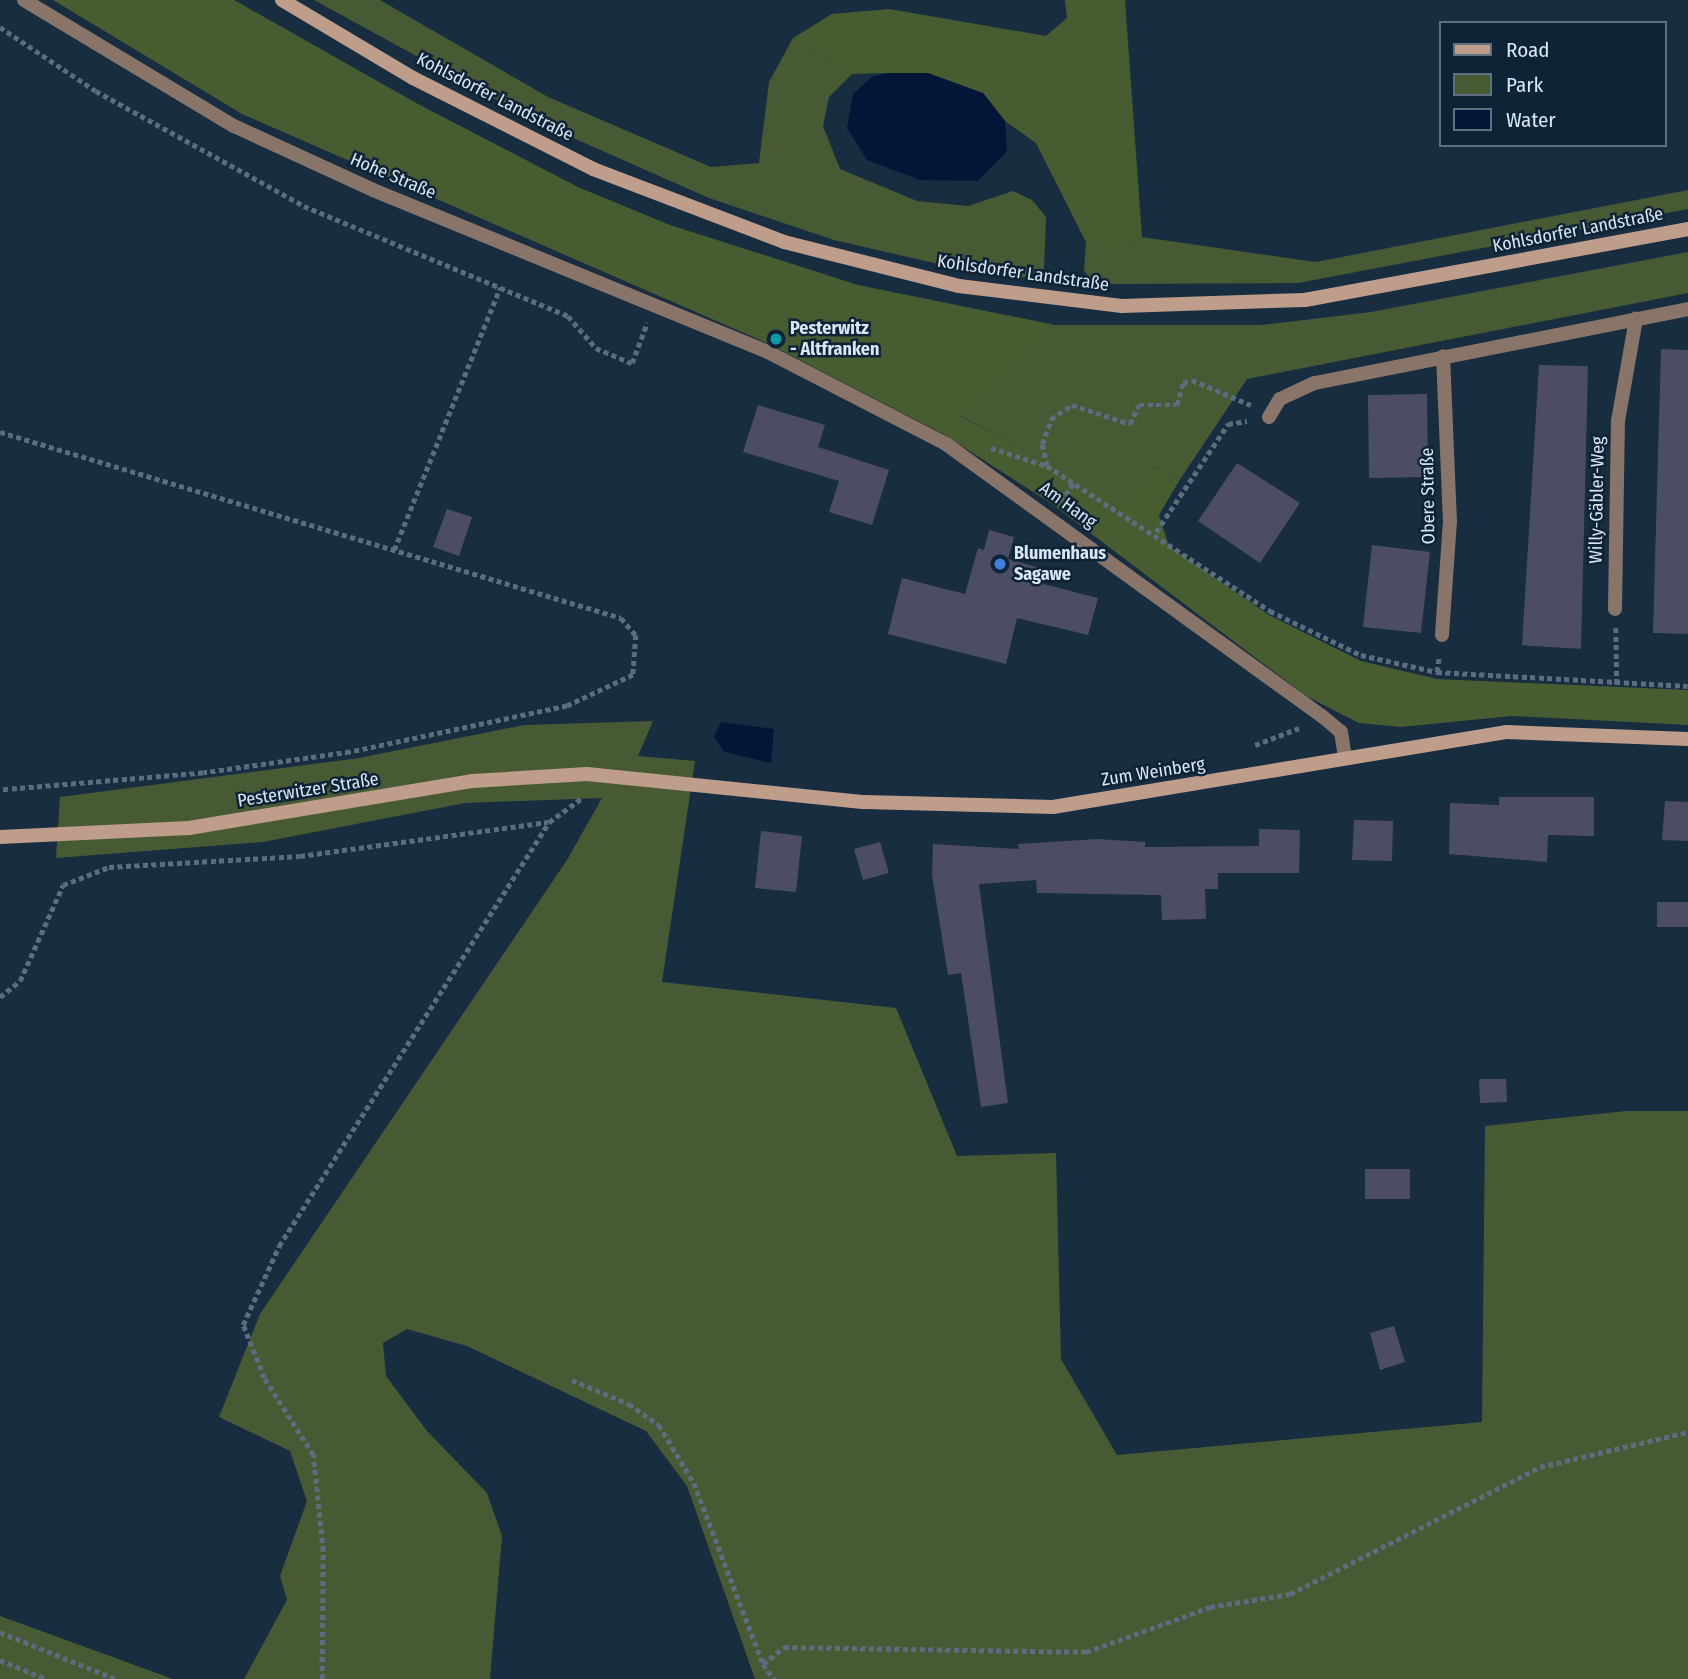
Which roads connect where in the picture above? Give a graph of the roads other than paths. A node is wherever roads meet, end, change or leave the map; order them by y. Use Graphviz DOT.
graph roads {
  1 [pos="24,0"];
  2 [pos="282,0"];
  3 [pos="1688,229"];
  4 [pos="1688,309"];
  5 [pos="1636,319"];
  6 [pos="766,351"];
  7 [pos="1443,356"];
  8 [pos="1269,417"];
  9 [pos="1615,609"];
  10 [pos="1442,635"];
  11 [pos="1688,738"];
  12 [pos="1345,757"];
  13 [pos="622,775"];
  14 [pos="0,837"];
  1 -- 6 [label="street, Hohe Straße"];
  2 -- 3 [label="street, Kohlsdorfer Landstraße"];
  4 -- 5 [label="street"];
  5 -- 7 [label="street"];
  5 -- 9 [label="street, Willy-Gäbler-Weg"];
  6 -- 12 [label="street, Am Hang"];
  7 -- 8 [label="street"];
  7 -- 10 [label="street, Obere Straße"];
  11 -- 12 [label="street, Zum Weinberg"];
  12 -- 13 [label="street, Zum Weinberg"];
  13 -- 14 [label="street, Pesterwitzer Straße"];
}
